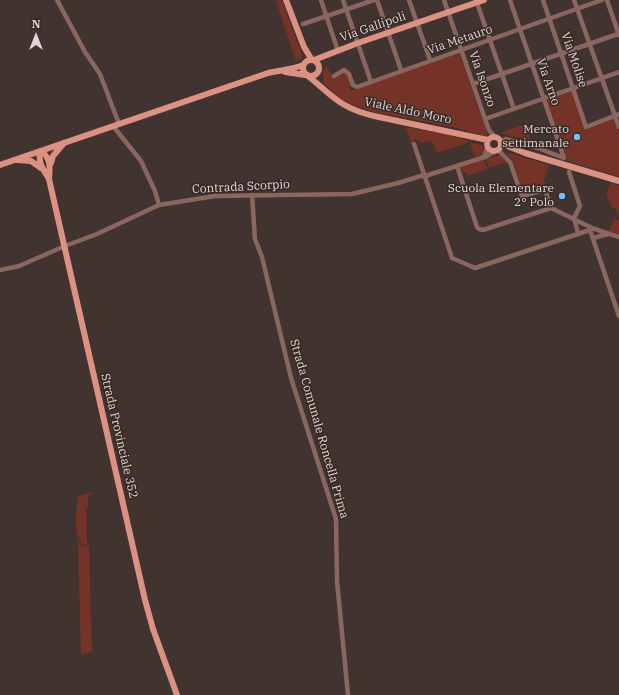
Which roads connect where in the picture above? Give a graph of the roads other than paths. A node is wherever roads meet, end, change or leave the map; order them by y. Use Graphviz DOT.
graph roads {
  1 [pos="57,0"];
  2 [pos="286,0"];
  3 [pos="321,0"];
  4 [pos="343,0"];
  5 [pos="376,0"];
  6 [pos="409,0"];
  7 [pos="444,0"];
  8 [pos="484,0"];
  9 [pos="510,0"];
  10 [pos="543,0"];
  11 [pos="574,0"];
  12 [pos="602,0"];
  13 [pos="607,0"];
  14 [pos="476,1"];
  15 [pos="577,9"];
  16 [pos="347,10"];
  17 [pos="448,12"];
  18 [pos="326,17"];
  19 [pos="549,19"];
  20 [pos="417,23"];
  21 [pos="303,24"];
  22 [pos="519,29"];
  23 [pos="388,33"];
  24 [pos="619,35"];
  25 [pos="489,40"];
  26 [pos="358,43"];
  27 [pos="590,44"];
  28 [pos="304,47"];
  29 [pos="461,50"];
  30 [pos="338,51"];
  31 [pos="561,54"];
  32 [pos="313,60"];
  33 [pos="430,60"];
  34 [pos="304,63"];
  35 [pos="531,65"];
  36 [pos="319,70"];
  37 [pos="401,70"];
  38 [pos="619,72"];
  39 [pos="268,73"];
  40 [pos="306,75"];
  41 [pos="502,75"];
  42 [pos="334,76"];
  43 [pos="601,78"];
  44 [pos="371,82"];
  45 [pos="473,84"];
  46 [pos="573,88"];
  47 [pos="329,95"];
  48 [pos="543,98"];
  49 [pos="514,109"];
  50 [pos="617,115"];
  51 [pos="485,119"];
  52 [pos="116,125"];
  53 [pos="619,127"];
  54 [pos="503,140"];
  55 [pos="489,142"];
  56 [pos="64,143"];
  57 [pos="414,144"];
  58 [pos="497,150"];
  59 [pos="41,151"];
  60 [pos="525,153"];
  61 [pos="482,158"];
  62 [pos="16,160"];
  63 [pos="0,165"];
  64 [pos="457,166"];
  65 [pos="50,167"];
  66 [pos="42,168"];
  67 [pos="569,172"];
  68 [pos="424,176"];
  69 [pos="49,180"];
  70 [pos="619,181"];
  71 [pos="252,195"];
  72 [pos="159,205"];
  73 [pos="551,208"];
  74 [pos="574,218"];
  75 [pos="591,229"];
  76 [pos="578,234"];
  77 [pos="608,234"];
  78 [pos="619,237"];
  79 [pos="593,238"];
  80 [pos="65,246"];
  81 [pos="0,270"];
  82 [pos="619,316"];
  83 [pos="177,695"];
  84 [pos="348,695"];
  1 -- 52 [label="street"];
  2 -- 28 [label="main road, Viale Aldo Moro"];
  3 -- 18 [label="street"];
  4 -- 16 [label="street"];
  5 -- 16 [label="street"];
  5 -- 23 [label="street"];
  6 -- 20 [label="street"];
  7 -- 17 [label="street, Via Isonzo"];
  8 -- 14 [label="main road, Via Gallipoli"];
  9 -- 22 [label="street, Via Arno"];
  10 -- 19 [label="street, Via Molise"];
  11 -- 15 [label="street"];
  12 -- 15 [label="street, Via Metauro"];
  13 -- 24 [label="street"];
  14 -- 17 [label="main road, Via Gallipoli"];
  14 -- 25 [label="street"];
  15 -- 19 [label="street, Via Metauro"];
  15 -- 27 [label="street"];
  16 -- 18 [label="street"];
  16 -- 26 [label="street"];
  17 -- 20 [label="main road, Via Gallipoli"];
  17 -- 29 [label="street, Via Isonzo"];
  18 -- 21 [label="street"];
  18 -- 30 [label="street"];
  19 -- 22 [label="street, Via Metauro"];
  19 -- 31 [label="street, Via Molise"];
  20 -- 23 [label="main road, Via Gallipoli"];
  20 -- 33 [label="street"];
  22 -- 25 [label="street, Via Metauro"];
  22 -- 35 [label="street, Via Arno"];
  23 -- 26 [label="main road, Via Gallipoli"];
  23 -- 37 [label="street"];
  24 -- 27 [label="street"];
  25 -- 29 [label="street, Via Metauro"];
  25 -- 41 [label="street"];
  26 -- 30 [label="main road, Via Gallipoli"];
  26 -- 44 [label="street"];
  27 -- 31 [label="street"];
  27 -- 43 [label="street"];
  28 -- 32 [label="main road, Viale Aldo Moro"];
  28 -- 34 [label="main road, Viale Aldo Moro"];
  29 -- 33 [label="street, Via Metauro"];
  29 -- 45 [label="street, Via Isonzo"];
  30 -- 32 [label="main road, Via Gallipoli"];
  30 -- 36 [label="main road, Via Gallipoli"];
  31 -- 35 [label="street"];
  31 -- 46 [label="street, Via Molise"];
  32 -- 34 [label="main road"];
  32 -- 36 [label="main road, Viale Aldo Moro"];
  33 -- 37 [label="street, Via Metauro"];
  34 -- 39 [label="main road"];
  34 -- 40 [label="main road, Viale Aldo Moro"];
  35 -- 41 [label="street"];
  35 -- 48 [label="street, Via Arno"];
  36 -- 40 [label="main road"];
  36 -- 47 [label="main road, Viale Aldo Moro"];
  37 -- 44 [label="street, Via Metauro"];
  38 -- 43 [label="street"];
  39 -- 40 [label="main road"];
  39 -- 52 [label="main road"];
  40 -- 47 [label="main road, Viale Aldo Moro"];
  41 -- 45 [label="street"];
  41 -- 49 [label="street"];
  42 -- 44 [label="street, Via Metauro"];
  43 -- 46 [label="street"];
  43 -- 50 [label="street"];
  45 -- 51 [label="street, Via Isonzo"];
  46 -- 48 [label="street"];
  46 -- 50 [label="street, Via Molise"];
  47 -- 55 [label="main road, Viale Aldo Moro"];
  48 -- 49 [label="street"];
  48 -- 54 [label="street, Via Arno"];
  49 -- 51 [label="street"];
  50 -- 53 [label="street"];
  51 -- 55 [label="street, Via Isonzo"];
  52 -- 56 [label="main road"];
  52 -- 72 [label="street"];
  54 -- 55 [label="main road, Viale Aldo Moro"];
  54 -- 58 [label="main road"];
  54 -- 60 [label="main road, Viale Aldo Moro"];
  55 -- 58 [label="main road, Viale Aldo Moro"];
  55 -- 61 [label="street"];
  56 -- 59 [label="main road"];
  56 -- 65 [label="main road, Strada Provinciale 352"];
  57 -- 68 [label="street"];
  58 -- 60 [label="main road, Viale Aldo Moro"];
  58 -- 61 [label="street, Contrada Scorpio"];
  58 -- 73 [label="street"];
  59 -- 62 [label="main road"];
  59 -- 65 [label="main road"];
  59 -- 66 [label="main road, Strada Provinciale 352"];
  60 -- 70 [label="main road, Viale Aldo Moro"];
  61 -- 64 [label="street, Contrada Scorpio"];
  62 -- 63 [label="main road"];
  62 -- 66 [label="main road"];
  64 -- 68 [label="street, Contrada Scorpio"];
  64 -- 73 [label="street"];
  65 -- 69 [label="main road, Strada Provinciale 352"];
  66 -- 69 [label="main road, Strada Provinciale 352"];
  67 -- 74 [label="street"];
  68 -- 71 [label="street, Contrada Scorpio"];
  68 -- 76 [label="street"];
  69 -- 80 [label="main road, Strada Provinciale 352"];
  71 -- 72 [label="street, Contrada Scorpio"];
  71 -- 84 [label="street, Strada Comunale Roncella Prima"];
  72 -- 80 [label="street, Contrada Scorpio"];
  73 -- 74 [label="street"];
  74 -- 75 [label="street"];
  74 -- 76 [label="street"];
  75 -- 76 [label="street"];
  75 -- 77 [label="street"];
  75 -- 79 [label="street"];
  77 -- 78 [label="street"];
  77 -- 79 [label="street"];
  79 -- 82 [label="street"];
  80 -- 81 [label="street, Contrada Scorpio"];
  80 -- 83 [label="main road, Strada Provinciale 352"];
}
